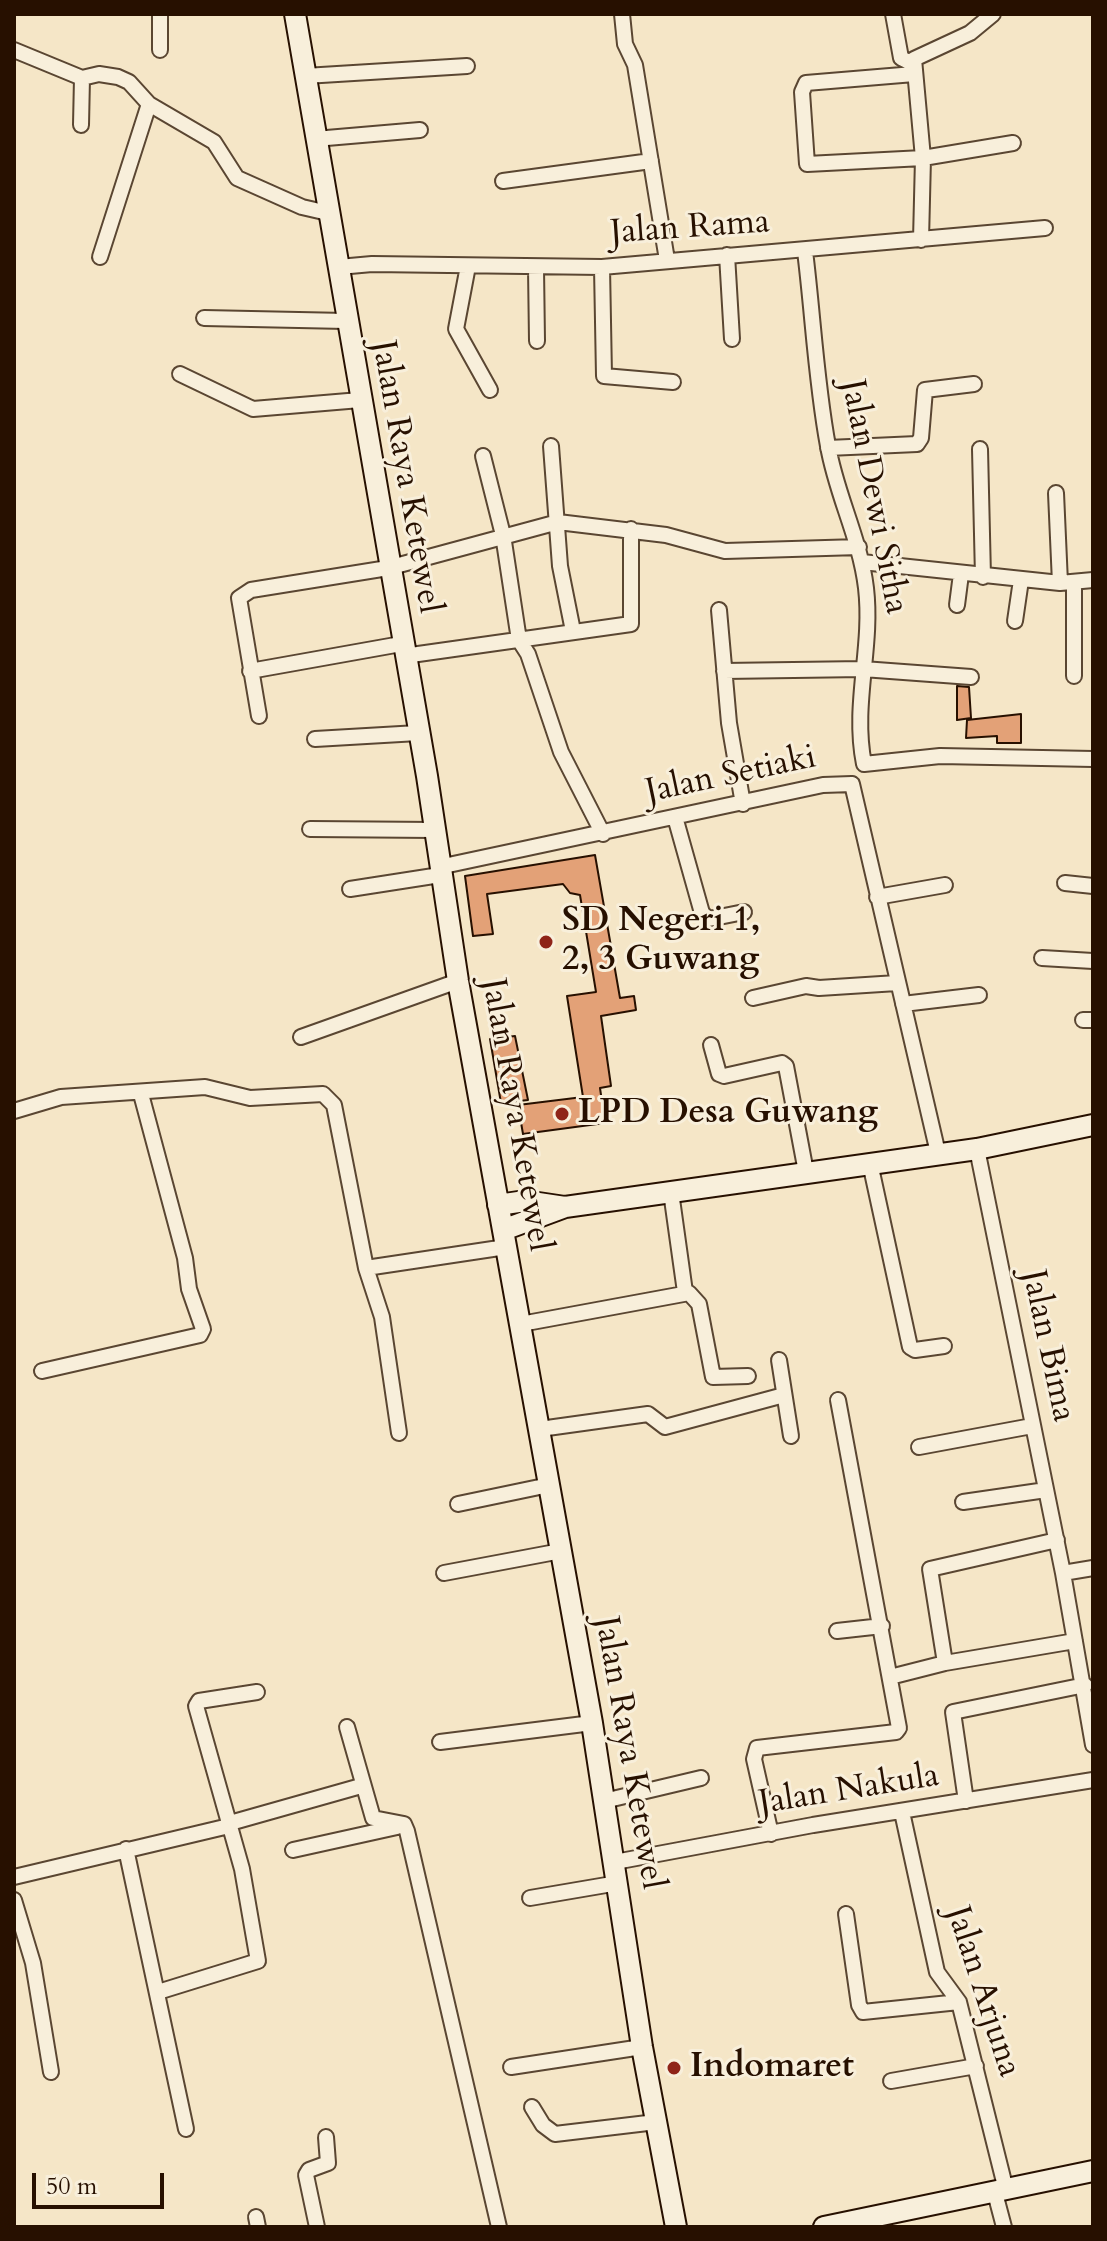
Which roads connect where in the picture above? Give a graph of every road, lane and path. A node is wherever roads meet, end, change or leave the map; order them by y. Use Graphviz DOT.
graph roads {
  1 [pos="160,14"];
  2 [pos="295,14"];
  3 [pos="622,14"];
  4 [pos="893,14"];
  5 [pos="993,14"];
  6 [pos="14,50"];
  7 [pos="160,50"];
  8 [pos="467,66"];
  9 [pos="913,69"];
  10 [pos="305,76"];
  11 [pos="82,78"];
  12 [pos="149,104"];
  13 [pos="81,125"];
  14 [pos="420,130"];
  15 [pos="315,139"];
  16 [pos="1013,143"];
  17 [pos="923,158"];
  18 [pos="651,161"];
  19 [pos="503,181"];
  20 [pos="328,213"];
  21 [pos="1045,228"];
  22 [pos="921,240"];
  23 [pos="805,251"];
  24 [pos="727,255"];
  25 [pos="100,257"];
  26 [pos="667,260"];
  27 [pos="468,266"];
  28 [pos="339,267"];
  29 [pos="602,267"];
  30 [pos="536,268"];
  31 [pos="204,318"];
  32 [pos="346,321"];
  33 [pos="732,339"];
  34 [pos="537,341"];
  35 [pos="180,374"];
  36 [pos="673,382"];
  37 [pos="974,384"];
  38 [pos="490,390"];
  39 [pos="360,400"];
  40 [pos="551,446"];
  41 [pos="828,448"];
  42 [pos="980,449"];
  43 [pos="483,456"];
  44 [pos="1056,493"];
  45 [pos="558,522"];
  46 [pos="631,529"];
  47 [pos="503,535"];
  48 [pos="859,547"];
  49 [pos="862,562"];
  50 [pos="388,568"];
  51 [pos="961,574"];
  52 [pos="983,577"];
  53 [pos="1021,580"];
  54 [pos="1093,580"];
  55 [pos="1067,583"];
  56 [pos="957,605"];
  57 [pos="719,610"];
  58 [pos="1015,621"];
  59 [pos="573,631"];
  60 [pos="519,640"];
  61 [pos="402,650"];
  62 [pos="863,669"];
  63 [pos="250,671"];
  64 [pos="724,671"];
  65 [pos="1074,676"];
  66 [pos="971,677"];
  67 [pos="259,716"];
  68 [pos="418,733"];
  69 [pos="315,739"];
  70 [pos="1093,759"];
  71 [pos="864,764"];
  72 [pos="852,784"];
  73 [pos="743,804"];
  74 [pos="675,817"];
  75 [pos="310,829"];
  76 [pos="435,830"];
  77 [pos="603,834"];
  78 [pos="440,871"];
  79 [pos="1065,883"];
  80 [pos="945,885"];
  81 [pos="1093,886"];
  82 [pos="350,889"];
  83 [pos="877,897"];
  84 [pos="744,912"];
  85 [pos="1042,958"];
  86 [pos="1093,961"];
  87 [pos="458,981"];
  88 [pos="897,983"];
  89 [pos="979,995"];
  90 [pos="753,998"];
  91 [pos="903,1004"];
  92 [pos="301,1037"];
  93 [pos="711,1045"];
  94 [pos="141,1094"];
  95 [pos="14,1111"];
  96 [pos="1093,1125"];
  97 [pos="977,1149"];
  98 [pos="938,1153"];
  99 [pos="870,1163"];
  100 [pos="806,1172"];
  101 [pos="671,1192"];
  102 [pos="498,1205"];
  103 [pos="565,1207"];
  104 [pos="504,1239"];
  105 [pos="366,1268"];
  106 [pos="685,1292"];
  107 [pos="521,1324"];
  108 [pos="944,1346"];
  109 [pos="779,1360"];
  110 [pos="42,1371"];
  111 [pos="748,1376"];
  112 [pos="784,1395"];
  113 [pos="838,1400"];
  114 [pos="1032,1426"];
  115 [pos="540,1429"];
  116 [pos="399,1433"];
  117 [pos="791,1436"];
  118 [pos="919,1447"];
  119 [pos="549,1485"];
  120 [pos="1046,1490"];
  121 [pos="963,1502"];
  122 [pos="458,1504"];
  123 [pos="1057,1540"];
  124 [pos="561,1551"];
  125 [pos="1093,1568"];
  126 [pos="444,1573"];
  127 [pos="1063,1573"];
  128 [pos="882,1626"];
  129 [pos="837,1631"];
  130 [pos="1075,1641"];
  131 [pos="945,1663"];
  132 [pos="890,1677"];
  133 [pos="1085,1685"];
  134 [pos="257,1692"];
  135 [pos="592,1723"];
  136 [pos="347,1727"];
  137 [pos="440,1742"];
  138 [pos="1093,1745"];
  139 [pos="701,1778"];
  140 [pos="1093,1780"];
  141 [pos="361,1786"];
  142 [pos="604,1801"];
  143 [pos="966,1801"];
  144 [pos="902,1812"];
  145 [pos="230,1825"];
  146 [pos="405,1825"];
  147 [pos="771,1834"];
  148 [pos="126,1849"];
  149 [pos="293,1850"];
  150 [pos="615,1862"];
  151 [pos="14,1877"];
  152 [pos="618,1883"];
  153 [pos="530,1898"];
  154 [pos="14,1900"];
  155 [pos="846,1914"];
  156 [pos="158,1992"];
  157 [pos="959,2002"];
  158 [pos="642,2047"];
  159 [pos="976,2066"];
  160 [pos="511,2067"];
  161 [pos="51,2072"];
  162 [pos="891,2081"];
  163 [pos="532,2107"];
  164 [pos="656,2122"];
  165 [pos="186,2129"];
  166 [pos="326,2137"];
  167 [pos="1093,2171"];
  168 [pos="1000,2192"];
  169 [pos="317,2227"];
  170 [pos="499,2227"];
  171 [pos="676,2227"];
  172 [pos="824,2227"];
  173 [pos="1004,2227"];
  1 -- 7 [label="street"];
  2 -- 10 [label="main road, Jalan Raya Ketewel"];
  3 -- 18 [label="street"];
  4 -- 9 [label="street"];
  5 -- 9 [label="street"];
  6 -- 11 [label="street"];
  8 -- 10 [label="street"];
  9 -- 17 [label="street"];
  9 -- 17 [label="street"];
  10 -- 15 [label="main road, Jalan Raya Ketewel"];
  11 -- 12 [label="street"];
  11 -- 13 [label="street"];
  12 -- 20 [label="street"];
  12 -- 25 [label="street"];
  14 -- 15 [label="street"];
  15 -- 20 [label="main road, Jalan Raya Ketewel"];
  16 -- 17 [label="street"];
  17 -- 22 [label="street"];
  18 -- 19 [label="street"];
  18 -- 26 [label="street"];
  20 -- 28 [label="main road, Jalan Raya Ketewel"];
  21 -- 22 [label="street, Jalan Rama"];
  22 -- 23 [label="street, Jalan Rama"];
  23 -- 24 [label="street, Jalan Rama"];
  23 -- 41 [label="street, Jalan Dewi Sitha"];
  24 -- 26 [label="street, Jalan Rama"];
  24 -- 33 [label="street"];
  26 -- 29 [label="street, Jalan Rama"];
  27 -- 28 [label="street, Jalan Rama"];
  27 -- 30 [label="street, Jalan Rama"];
  27 -- 38 [label="street"];
  28 -- 32 [label="main road, Jalan Raya Ketewel"];
  29 -- 30 [label="street, Jalan Rama"];
  29 -- 36 [label="street"];
  30 -- 34 [label="street"];
  31 -- 32 [label="street"];
  32 -- 39 [label="main road, Jalan Raya Ketewel"];
  35 -- 39 [label="street"];
  37 -- 41 [label="street"];
  39 -- 50 [label="main road, Jalan Raya Ketewel"];
  40 -- 45 [label="street"];
  41 -- 48 [label="street, Jalan Dewi Sitha"];
  42 -- 52 [label="street"];
  43 -- 47 [label="street"];
  44 -- 55 [label="street"];
  45 -- 46 [label="street"];
  45 -- 47 [label="street"];
  45 -- 59 [label="street"];
  46 -- 48 [label="street"];
  46 -- 59 [label="street"];
  47 -- 50 [label="street"];
  47 -- 60 [label="street"];
  48 -- 49 [label="street, Jalan Dewi Sitha"];
  49 -- 51 [label="street"];
  49 -- 62 [label="street, Jalan Dewi Sitha"];
  50 -- 61 [label="main road, Jalan Raya Ketewel"];
  50 -- 63 [label="street"];
  51 -- 52 [label="street"];
  51 -- 56 [label="street"];
  52 -- 53 [label="street"];
  53 -- 55 [label="street"];
  53 -- 58 [label="street"];
  54 -- 55 [label="street"];
  55 -- 65 [label="street"];
  57 -- 64 [label="street"];
  59 -- 60 [label="street"];
  60 -- 61 [label="street"];
  60 -- 77 [label="street"];
  61 -- 63 [label="street"];
  61 -- 68 [label="main road, Jalan Raya Ketewel"];
  62 -- 64 [label="street"];
  62 -- 66 [label="street"];
  62 -- 71 [label="street, Jalan Dewi Sitha"];
  63 -- 67 [label="street"];
  64 -- 73 [label="street"];
  68 -- 69 [label="street"];
  68 -- 76 [label="main road, Jalan Raya Ketewel"];
  70 -- 71 [label="street"];
  71 -- 72 [label="street"];
  72 -- 73 [label="street, Jalan Setiaki"];
  72 -- 83 [label="street, Jalan Setiaki"];
  73 -- 74 [label="street, Jalan Setiaki"];
  74 -- 77 [label="street, Jalan Setiaki"];
  74 -- 84 [label="street"];
  75 -- 76 [label="street"];
  76 -- 78 [label="main road, Jalan Raya Ketewel"];
  77 -- 78 [label="street, Jalan Setiaki"];
  78 -- 82 [label="street, Jalan Setiaki"];
  78 -- 87 [label="main road, Jalan Raya Ketewel"];
  79 -- 81 [label="street"];
  80 -- 83 [label="street"];
  83 -- 88 [label="street, Jalan Setiaki"];
  85 -- 86 [label="street"];
  87 -- 92 [label="street"];
  87 -- 102 [label="main road, Jalan Raya Ketewel"];
  88 -- 90 [label="street"];
  88 -- 91 [label="street, Jalan Setiaki"];
  89 -- 91 [label="street"];
  91 -- 98 [label="street, Jalan Setiaki"];
  93 -- 100 [label="street"];
  94 -- 95 [label="street"];
  94 -- 105 [label="street"];
  94 -- 110 [label="street"];
  96 -- 97 [label="main road"];
  97 -- 98 [label="main road"];
  97 -- 114 [label="street, Jalan Bima"];
  98 -- 99 [label="main road"];
  99 -- 100 [label="main road"];
  99 -- 108 [label="street"];
  100 -- 101 [label="main road"];
  101 -- 103 [label="main road"];
  101 -- 106 [label="street"];
  102 -- 103 [label="main road"];
  102 -- 104 [label="main road, Jalan Raya Ketewel"];
  103 -- 104 [label="main road"];
  104 -- 105 [label="street"];
  104 -- 107 [label="main road, Jalan Raya Ketewel"];
  105 -- 116 [label="street"];
  106 -- 107 [label="street"];
  106 -- 111 [label="street"];
  107 -- 115 [label="main road, Jalan Raya Ketewel"];
  109 -- 112 [label="street"];
  112 -- 115 [label="street"];
  112 -- 117 [label="street"];
  113 -- 128 [label="street"];
  114 -- 118 [label="street"];
  114 -- 120 [label="street, Jalan Bima"];
  115 -- 119 [label="main road, Jalan Raya Ketewel"];
  119 -- 122 [label="street"];
  119 -- 124 [label="main road, Jalan Raya Ketewel"];
  120 -- 121 [label="street"];
  120 -- 123 [label="street, Jalan Bima"];
  123 -- 127 [label="street, Jalan Bima"];
  123 -- 131 [label="street"];
  124 -- 126 [label="street"];
  124 -- 135 [label="main road, Jalan Raya Ketewel"];
  125 -- 127 [label="street"];
  127 -- 130 [label="street, Jalan Bima"];
  128 -- 129 [label="street"];
  128 -- 132 [label="street"];
  130 -- 131 [label="street"];
  130 -- 133 [label="street, Jalan Bima"];
  131 -- 132 [label="street"];
  132 -- 147 [label="street"];
  133 -- 138 [label="street, Jalan Bima"];
  133 -- 143 [label="street"];
  134 -- 145 [label="street"];
  135 -- 137 [label="street"];
  135 -- 142 [label="main road, Jalan Raya Ketewel"];
  136 -- 141 [label="street"];
  139 -- 142 [label="street"];
  140 -- 143 [label="street, Jalan Nakula"];
  141 -- 145 [label="street"];
  141 -- 146 [label="street"];
  142 -- 150 [label="main road, Jalan Raya Ketewel"];
  143 -- 144 [label="street, Jalan Nakula"];
  144 -- 147 [label="street, Jalan Nakula"];
  144 -- 157 [label="street, Jalan Arjuna"];
  145 -- 148 [label="street"];
  145 -- 156 [label="street"];
  146 -- 149 [label="street"];
  146 -- 170 [label="street"];
  147 -- 150 [label="street, Jalan Nakula"];
  148 -- 151 [label="street"];
  148 -- 156 [label="street"];
  150 -- 152 [label="main road, Jalan Raya Ketewel"];
  152 -- 153 [label="street"];
  152 -- 158 [label="main road, Jalan Raya Ketewel"];
  154 -- 161 [label="street"];
  155 -- 157 [label="street"];
  156 -- 165 [label="street"];
  157 -- 159 [label="street, Jalan Arjuna"];
  158 -- 160 [label="street"];
  158 -- 164 [label="main road, Jalan Raya Ketewel"];
  159 -- 162 [label="street"];
  159 -- 168 [label="street, Jalan Arjuna"];
  163 -- 164 [label="street"];
  164 -- 171 [label="main road, Jalan Raya Ketewel"];
  166 -- 169 [label="street"];
  167 -- 168 [label="main road"];
  168 -- 172 [label="main road"];
  168 -- 173 [label="street, Jalan Arjuna"];
}
